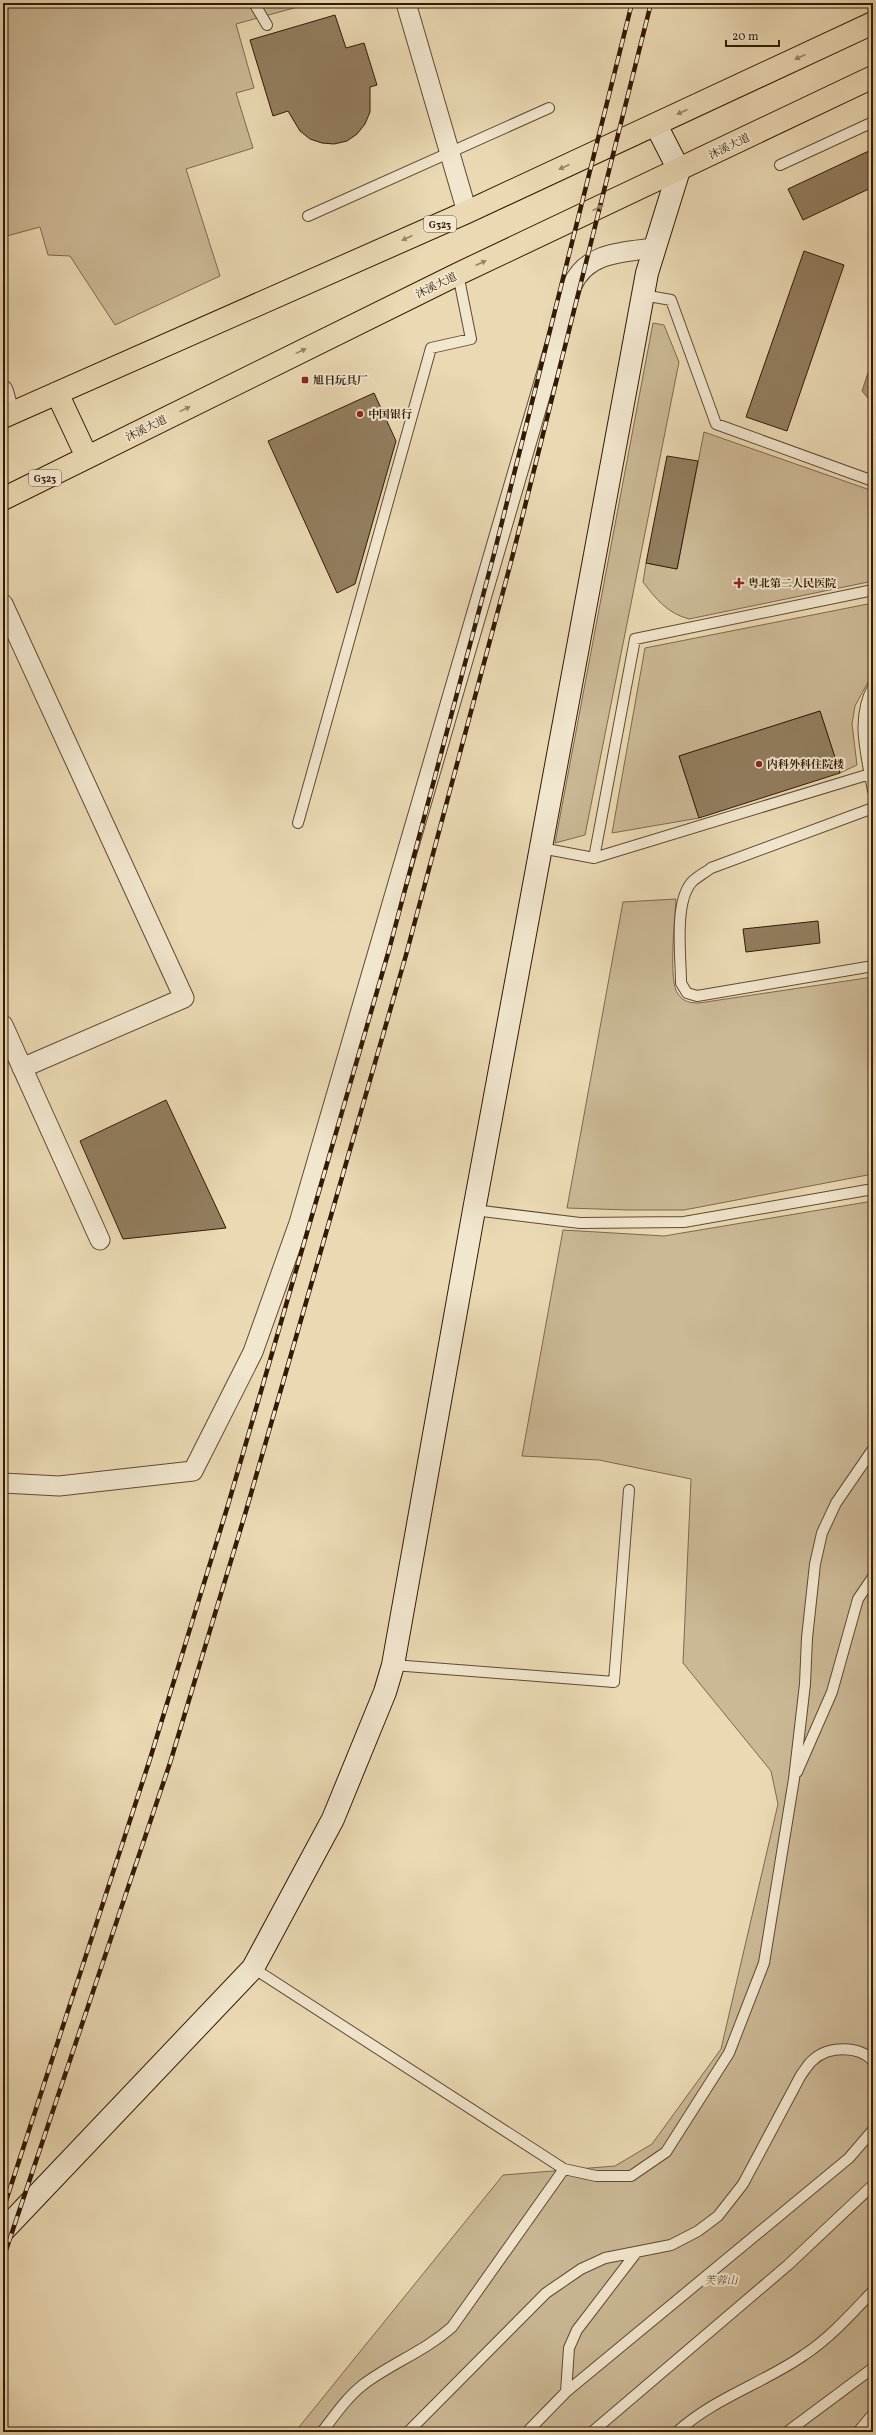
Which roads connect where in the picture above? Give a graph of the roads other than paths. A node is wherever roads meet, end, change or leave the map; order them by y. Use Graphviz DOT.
graph roads {
  1 [pos="254,3"];
  2 [pos="406,3"];
  3 [pos="873,23"];
  4 [pos="267,25"];
  5 [pos="873,77"];
  6 [pos="548,108"];
  7 [pos="873,122"];
  8 [pos="656,125"];
  9 [pos="450,153"];
  10 [pos="780,165"];
  11 [pos="679,170"];
  12 [pos="467,212"];
  13 [pos="308,216"];
  14 [pos="655,248"];
  15 [pos="458,274"];
  16 [pos="643,295"];
  17 [pos="3,390"];
  18 [pos="58,393"];
  19 [pos="7,416"];
  20 [pos="87,457"];
  21 [pos="873,481"];
  22 [pos="3,499"];
  23 [pos="873,590"];
  24 [pos="3,604"];
  25 [pos="873,687"];
  26 [pos="870,774"];
  27 [pos="873,791"];
  28 [pos="873,808"];
  29 [pos="298,823"];
  30 [pos="541,848"];
  31 [pos="594,858"];
  32 [pos="873,966"];
  33 [pos="3,1025"];
  34 [pos="22,1068"];
  35 [pos="873,1189"];
  36 [pos="474,1210"];
  37 [pos="100,1240"];
  38 [pos="873,1449"];
  39 [pos="3,1483"];
  40 [pos="629,1490"];
  41 [pos="873,1577"];
  42 [pos="393,1665"];
  43 [pos="794,1779"];
  44 [pos="253,1968"];
  45 [pos="873,2061"];
  46 [pos="873,2130"];
  47 [pos="564,2169"];
  48 [pos="873,2185"];
  49 [pos="3,2231"];
  50 [pos="636,2253"];
  51 [pos="873,2291"];
  52 [pos="873,2368"];
  53 [pos="566,2392"];
  54 [pos="873,2414"];
  55 [pos="322,2432"];
  56 [pos="408,2432"];
  57 [pos="527,2432"];
  58 [pos="592,2432"];
  59 [pos="677,2432"];
  60 [pos="787,2432"];
  61 [pos="858,2432"];
  1 -- 4 [label="lane"];
  2 -- 9 [label="street"];
  3 -- 8 [label="highway, G323, one-way"];
  5 -- 11 [label="highway, 沐溪大道 / G323"];
  6 -- 9 [label="lane"];
  7 -- 10 [label="lane"];
  8 -- 11 [label="main road"];
  8 -- 12 [label="highway, G323, one-way"];
  9 -- 12 [label="street"];
  9 -- 13 [label="lane"];
  11 -- 14 [label="main road"];
  15 -- 11 [label="highway, 沐溪大道 / G323, one-way"];
  12 -- 18 [label="highway, G323, one-way"];
  14 -- 16 [label="main road"];
  14 -- 39 [label="street"];
  20 -- 15 [label="highway, 沐溪大道 / G323, one-way"];
  15 -- 29 [label="lane"];
  16 -- 21 [label="lane"];
  16 -- 30 [label="main road"];
  17 -- 19 [label="street"];
  18 -- 19 [label="highway, G323"];
  18 -- 20 [label="highway"];
  20 -- 22 [label="highway, 沐溪大道 / G323"];
  23 -- 31 [label="lane"];
  24 -- 34 [label="street"];
  25 -- 26 [label="lane"];
  26 -- 27 [label="lane"];
  26 -- 31 [label="lane"];
  28 -- 32 [label="lane"];
  30 -- 31 [label="lane"];
  30 -- 36 [label="main road"];
  33 -- 34 [label="street"];
  34 -- 37 [label="street"];
  35 -- 36 [label="lane"];
  36 -- 42 [label="main road"];
  38 -- 43 [label="lane"];
  40 -- 42 [label="lane"];
  41 -- 43 [label="lane"];
  42 -- 44 [label="main road"];
  43 -- 47 [label="lane"];
  44 -- 47 [label="lane"];
  44 -- 49 [label="main road"];
  45 -- 50 [label="lane"];
  46 -- 53 [label="lane"];
  47 -- 55 [label="lane"];
  48 -- 58 [label="lane"];
  50 -- 53 [label="lane"];
  50 -- 56 [label="lane"];
  51 -- 59 [label="lane"];
  52 -- 60 [label="lane"];
  53 -- 57 [label="lane"];
  54 -- 61 [label="lane"];
}
